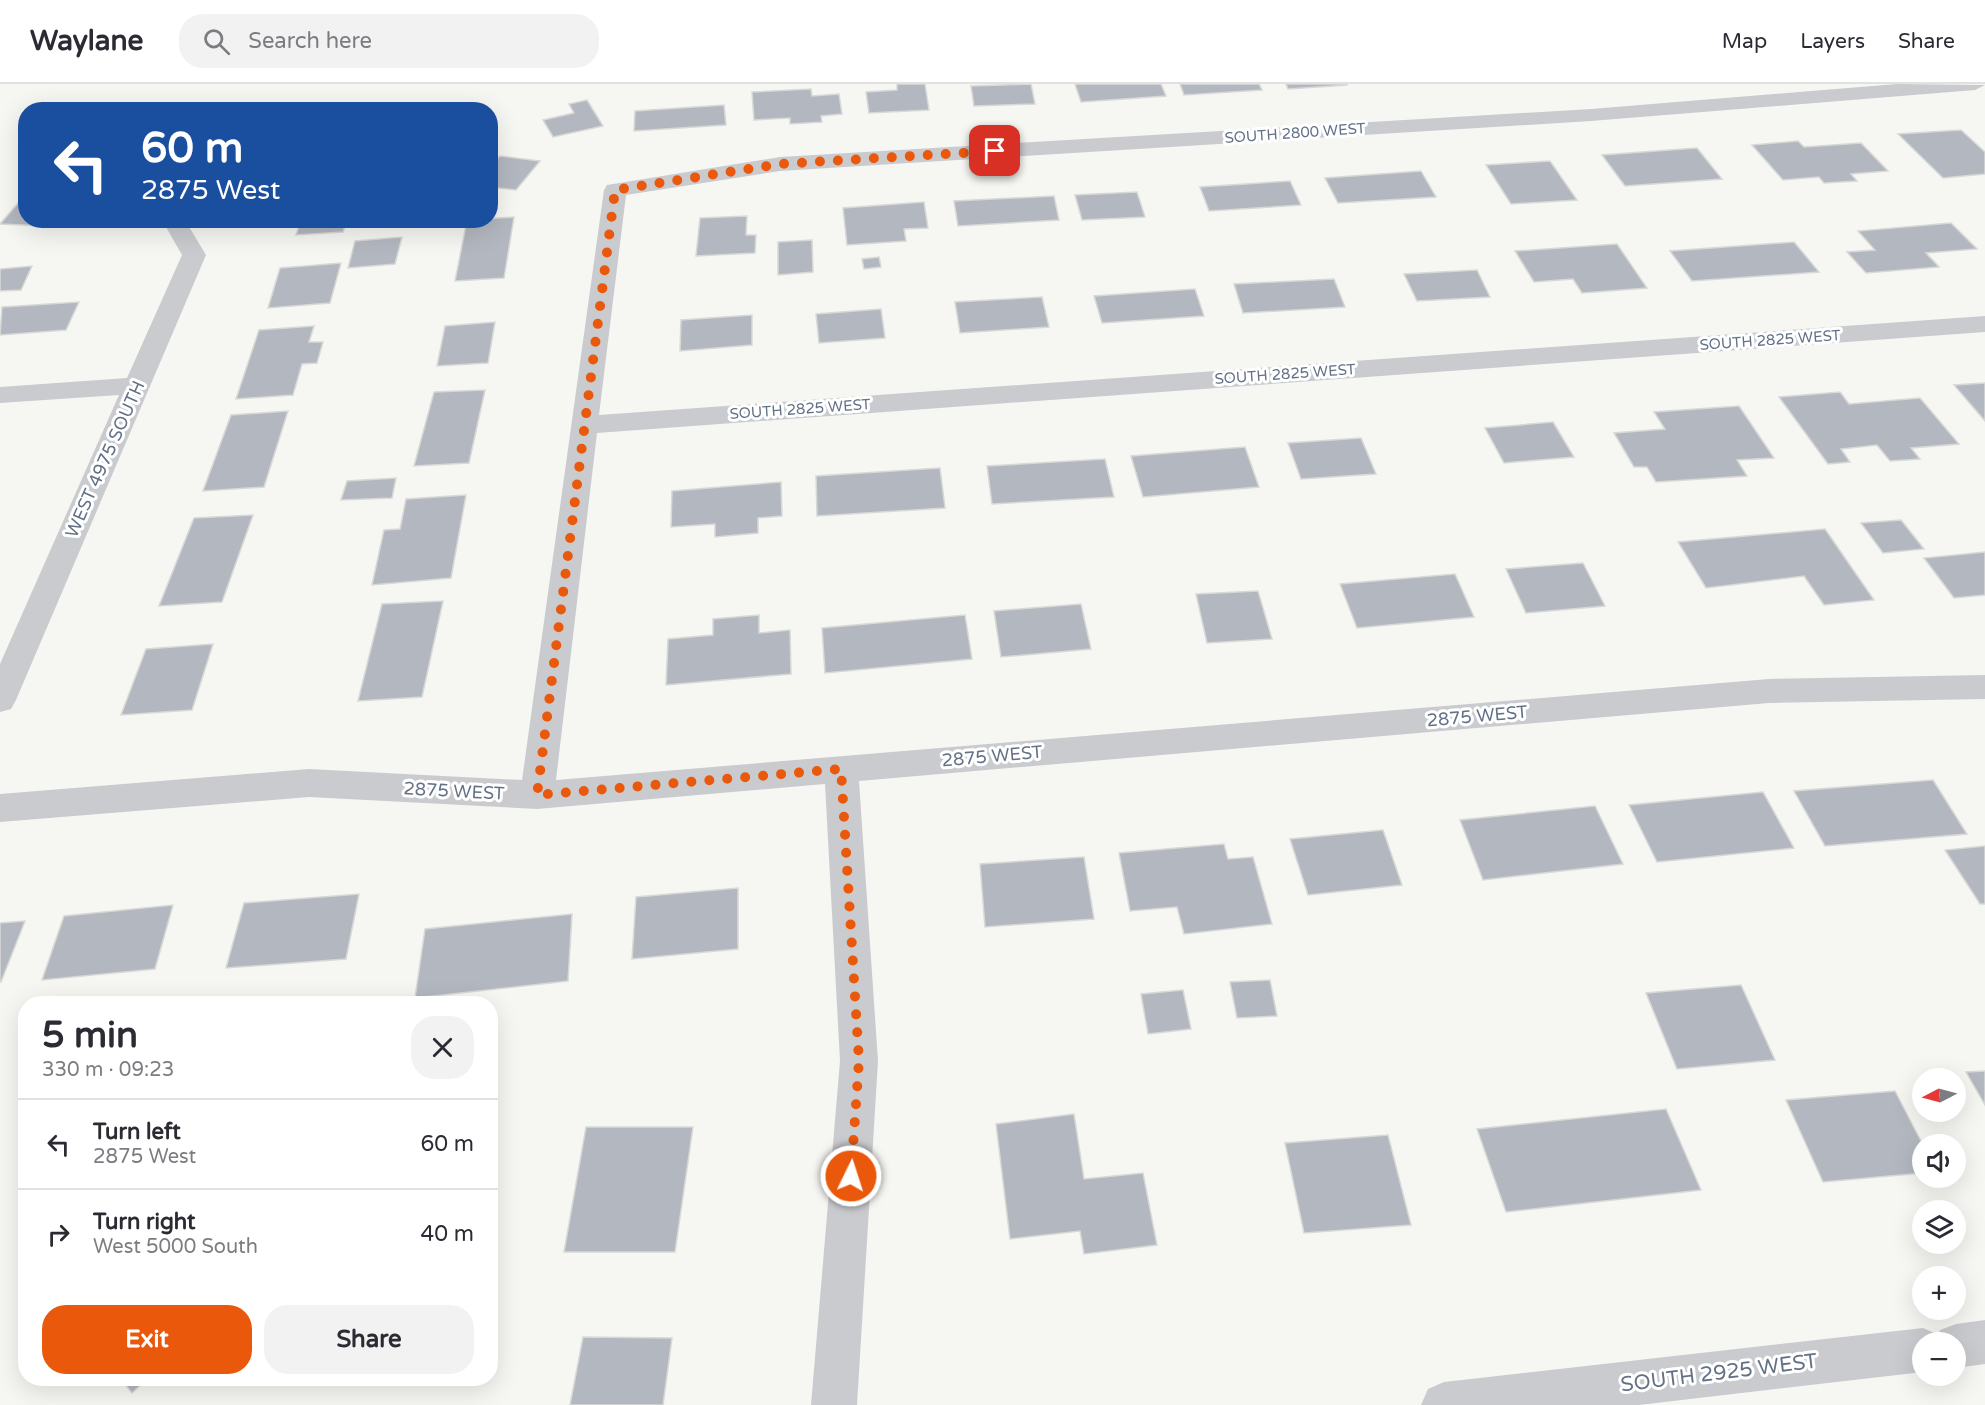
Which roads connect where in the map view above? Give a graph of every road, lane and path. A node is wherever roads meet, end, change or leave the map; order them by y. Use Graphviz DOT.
graph roads {
  1 [pos="1976,84"];
  2 [pos="178,228"];
  3 [pos="1985,324"];
  4 [pos="136,386"];
  5 [pos="0,395"];
  6 [pos="585,425"];
  7 [pos="1985,687"];
  8 [pos="0,700"];
  9 [pos="841,769"];
  10 [pos="537,795"];
  11 [pos="0,808"];
  12 [pos="1985,1342"];
  13 [pos="1966,1345"];
  14 [pos="1912,1351"];
  15 [pos="834,1405"];
  16 [pos="1444,1405"];
  1 -- 6 [label="street, SOUTH 2800 WEST"];
  2 -- 4 [label="street, WEST 4975 SOUTH"];
  3 -- 6 [label="street, SOUTH 2825 WEST"];
  4 -- 5 [label="street"];
  4 -- 8 [label="street, WEST 4975 SOUTH"];
  6 -- 10 [label="street"];
  7 -- 9 [label="street, 2875 WEST"];
  9 -- 10 [label="street, 2875 WEST"];
  9 -- 15 [label="street"];
  10 -- 11 [label="street, 2875 WEST"];
  12 -- 13 [label="street"];
  14 -- 16 [label="street, SOUTH 2925 WEST"];
}
